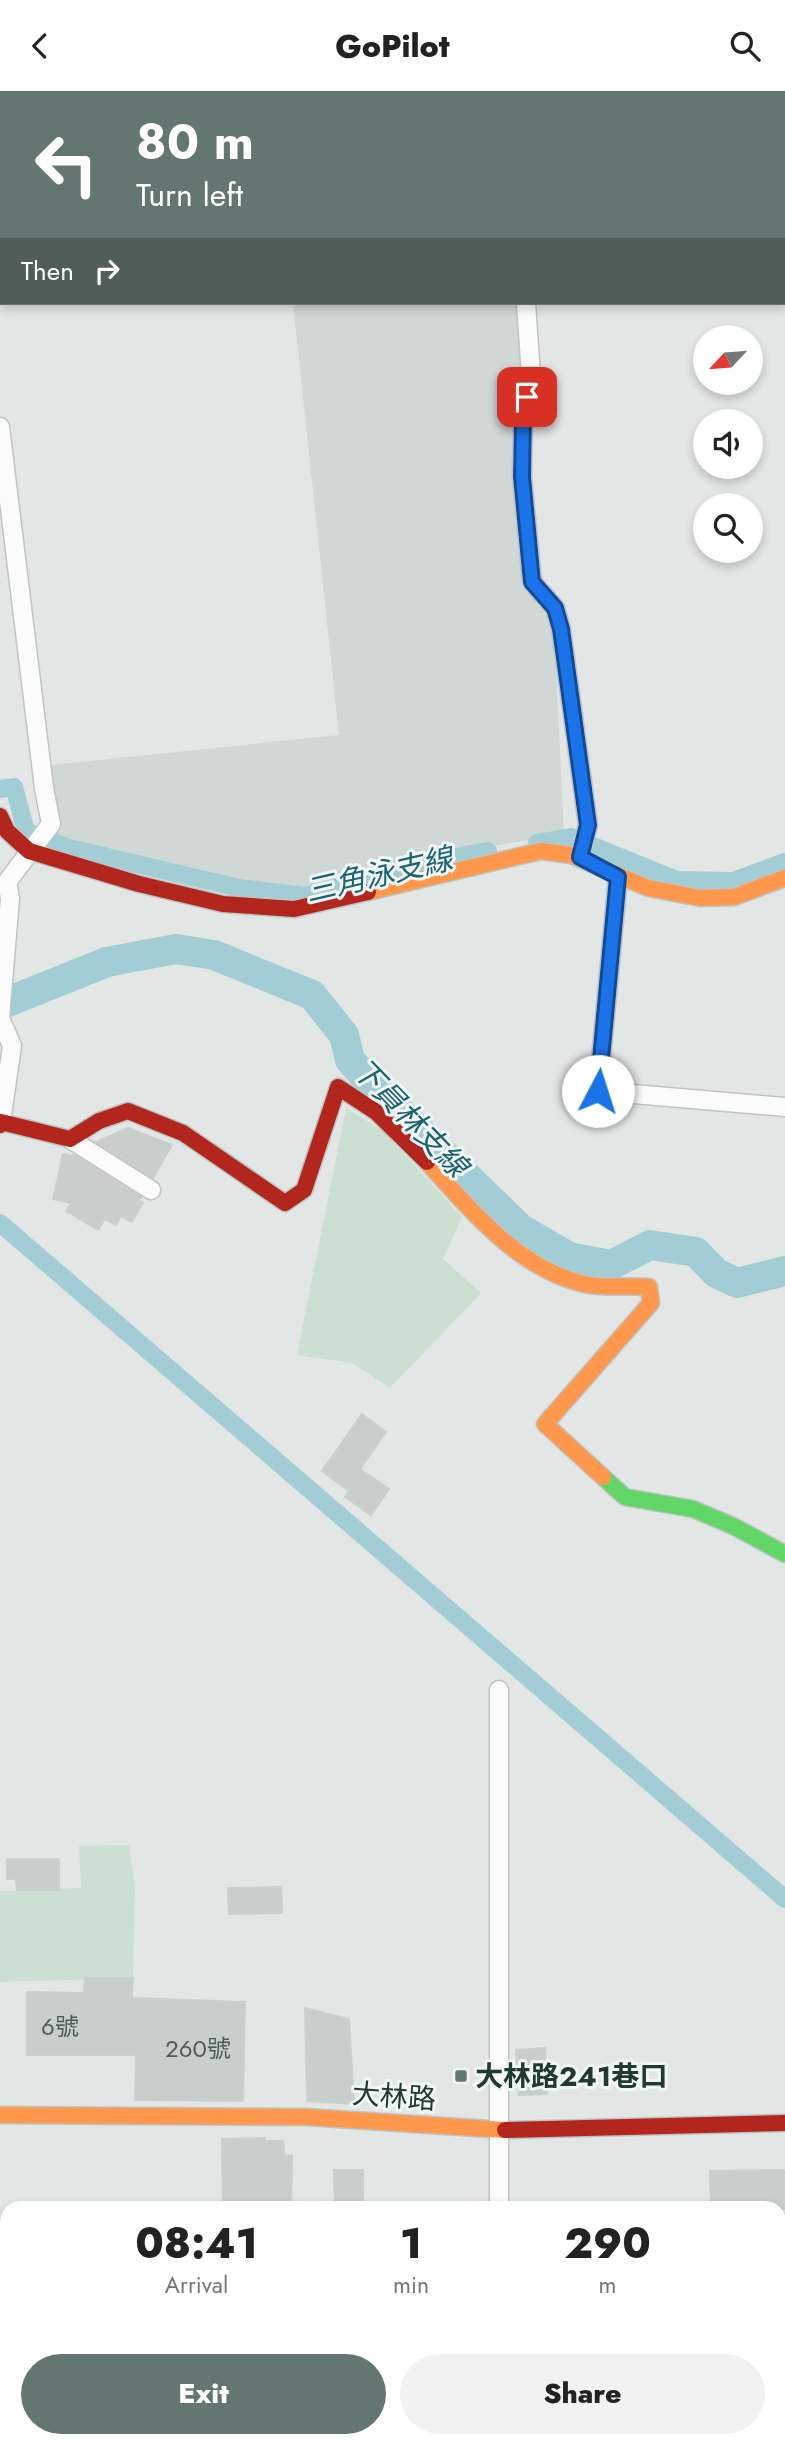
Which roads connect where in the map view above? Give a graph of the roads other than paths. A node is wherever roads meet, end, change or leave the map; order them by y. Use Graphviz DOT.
graph roads {
  1 [pos="526,305"];
  2 [pos="0,427"];
  3 [pos="0,816"];
  4 [pos="29,851"];
  5 [pos="580,857"];
  6 [pos="618,877"];
  7 [pos="785,878"];
  8 [pos="785,1107"];
  9 [pos="0,1124"];
  10 [pos="71,1139"];
  11 [pos="151,1190"];
  12 [pos="785,1554"];
  13 [pos="499,1690"];
  14 [pos="0,2115"];
  15 [pos="785,2123"];
  16 [pos="499,2130"];
  17 [pos="499,2201"];
  1 -- 5 [label="street"];
  2 -- 4 [label="street"];
  3 -- 4 [label="street"];
  4 -- 5 [label="street"];
  4 -- 9 [label="street"];
  5 -- 6 [label="street"];
  6 -- 7 [label="street"];
  6 -- 8 [label="street"];
  9 -- 10 [label="street"];
  10 -- 11 [label="street"];
  10 -- 12 [label="street"];
  13 -- 16 [label="street"];
  14 -- 16 [label="street, 大林路"];
  15 -- 16 [label="street, 大林路"];
  16 -- 17 [label="street"];
}
